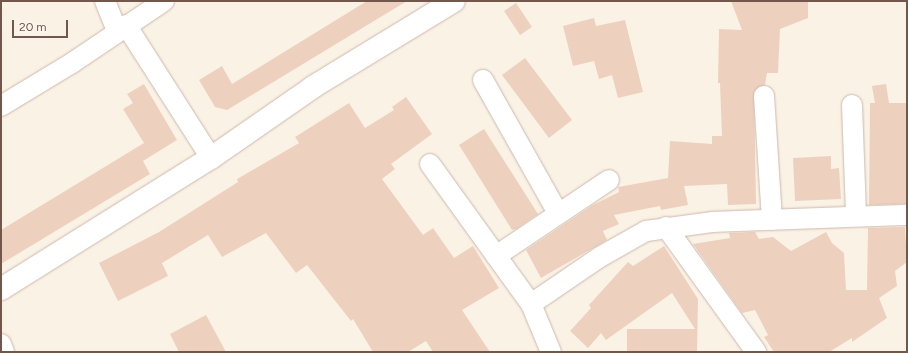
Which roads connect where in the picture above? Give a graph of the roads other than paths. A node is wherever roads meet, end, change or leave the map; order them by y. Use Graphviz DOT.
graph roads {
  1 [pos="105,1"];
  2 [pos="164,1"];
  3 [pos="454,1"];
  4 [pos="121,28"];
  5 [pos="483,80"];
  6 [pos="764,96"];
  7 [pos="852,105"];
  8 [pos="1,106"];
  9 [pos="212,158"];
  10 [pos="430,164"];
  11 [pos="609,180"];
  12 [pos="558,213"];
  13 [pos="907,215"];
  14 [pos="856,216"];
  15 [pos="772,220"];
  16 [pos="666,227"];
  17 [pos="496,256"];
  18 [pos="1,288"];
  19 [pos="531,304"];
  20 [pos="1,344"];
  21 [pos="4,352"];
  22 [pos="551,352"];
  23 [pos="756,352"];
  1 -- 4 [label="street"];
  2 -- 4 [label="street"];
  3 -- 9 [label="main road"];
  4 -- 8 [label="street"];
  4 -- 9 [label="street"];
  5 -- 12 [label="street"];
  6 -- 15 [label="street"];
  7 -- 14 [label="street"];
  9 -- 18 [label="main road"];
  10 -- 17 [label="street"];
  11 -- 12 [label="street"];
  12 -- 17 [label="street"];
  13 -- 14 [label="street"];
  14 -- 15 [label="street"];
  15 -- 16 [label="street"];
  16 -- 19 [label="street"];
  16 -- 23 [label="street"];
  17 -- 19 [label="street"];
  19 -- 22 [label="street"];
  20 -- 21 [label="street"];
}
